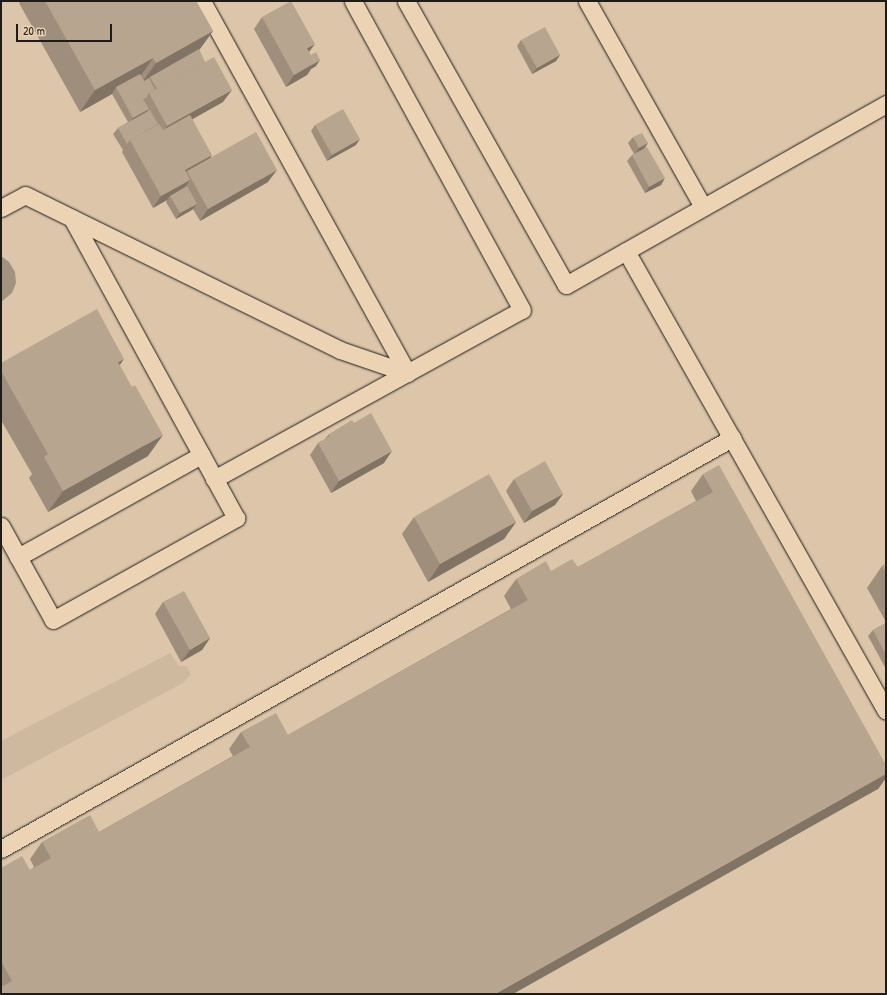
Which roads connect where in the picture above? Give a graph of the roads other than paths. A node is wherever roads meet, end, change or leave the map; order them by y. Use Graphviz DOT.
graph roads {
  1 [pos="202,1"];
  2 [pos="353,1"];
  3 [pos="406,1"];
  4 [pos="587,1"];
  5 [pos="886,104"];
  6 [pos="703,207"];
  7 [pos="1,208"];
  8 [pos="72,218"];
  9 [pos="626,251"];
  10 [pos="408,373"];
  11 [pos="732,438"];
  12 [pos="201,454"];
  13 [pos="214,479"];
  14 [pos="1,526"];
  15 [pos="18,557"];
  16 [pos="886,711"];
  17 [pos="1,849"];
  1 -- 10 [label="lane"];
  2 -- 10 [label="lane"];
  3 -- 9 [label="lane"];
  4 -- 6 [label="lane"];
  5 -- 6 [label="lane"];
  6 -- 9 [label="lane"];
  7 -- 8 [label="lane"];
  8 -- 10 [label="lane"];
  8 -- 12 [label="lane"];
  9 -- 11 [label="lane"];
  10 -- 13 [label="lane"];
  11 -- 16 [label="lane"];
  11 -- 17 [label="lane"];
  12 -- 13 [label="lane"];
  12 -- 15 [label="lane"];
  13 -- 15 [label="lane"];
  14 -- 15 [label="lane"];
}
